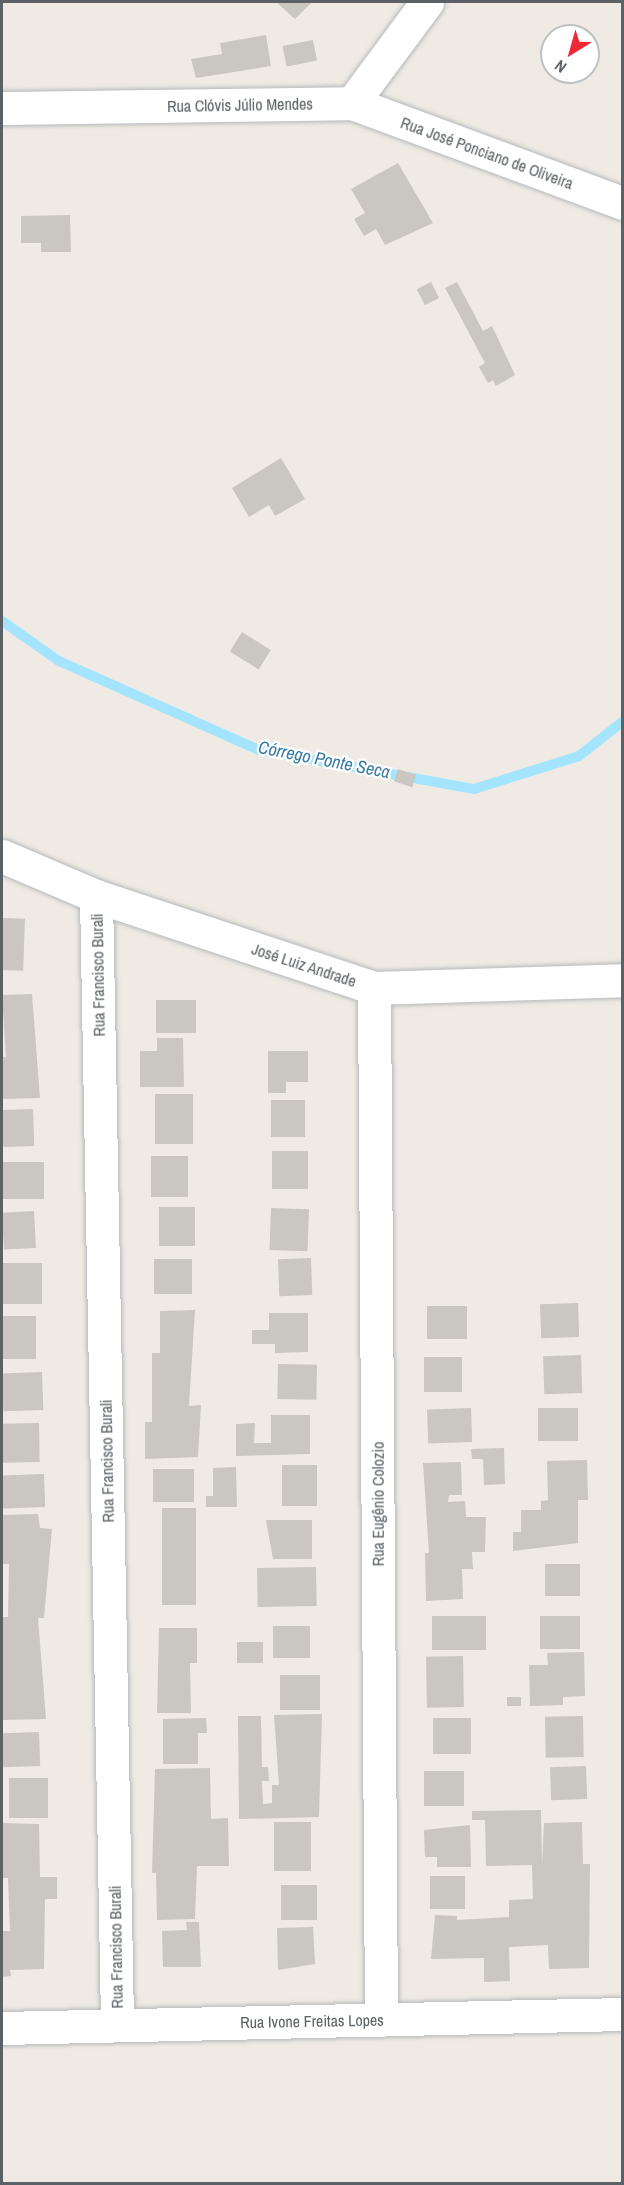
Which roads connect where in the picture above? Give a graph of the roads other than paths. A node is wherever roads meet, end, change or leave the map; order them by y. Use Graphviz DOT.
graph roads {
  1 [pos="427,2"];
  2 [pos="352,104"];
  3 [pos="2,108"];
  4 [pos="622,202"];
  5 [pos="2,856"];
  6 [pos="96,896"];
  7 [pos="622,980"];
  8 [pos="374,988"];
  9 [pos="622,2014"];
  10 [pos="381,2020"];
  11 [pos="117,2025"];
  12 [pos="2,2028"];
  1 -- 2 [label="street"];
  2 -- 3 [label="street, Rua Clóvis Júlio Mendes"];
  2 -- 4 [label="street, Rua José Ponciano de Oliveira"];
  5 -- 6 [label="street, José Luiz Andrade"];
  6 -- 8 [label="street, José Luiz Andrade"];
  6 -- 11 [label="street, Rua Francisco Burali"];
  7 -- 8 [label="street, José Luiz Andrade"];
  8 -- 10 [label="street, Rua Eugênio Colozio"];
  9 -- 10 [label="street, Rua Ivone Freitas Lopes"];
  10 -- 11 [label="street, Rua Ivone Freitas Lopes"];
  11 -- 12 [label="street, Rua Ivone Freitas Lopes"];
}
